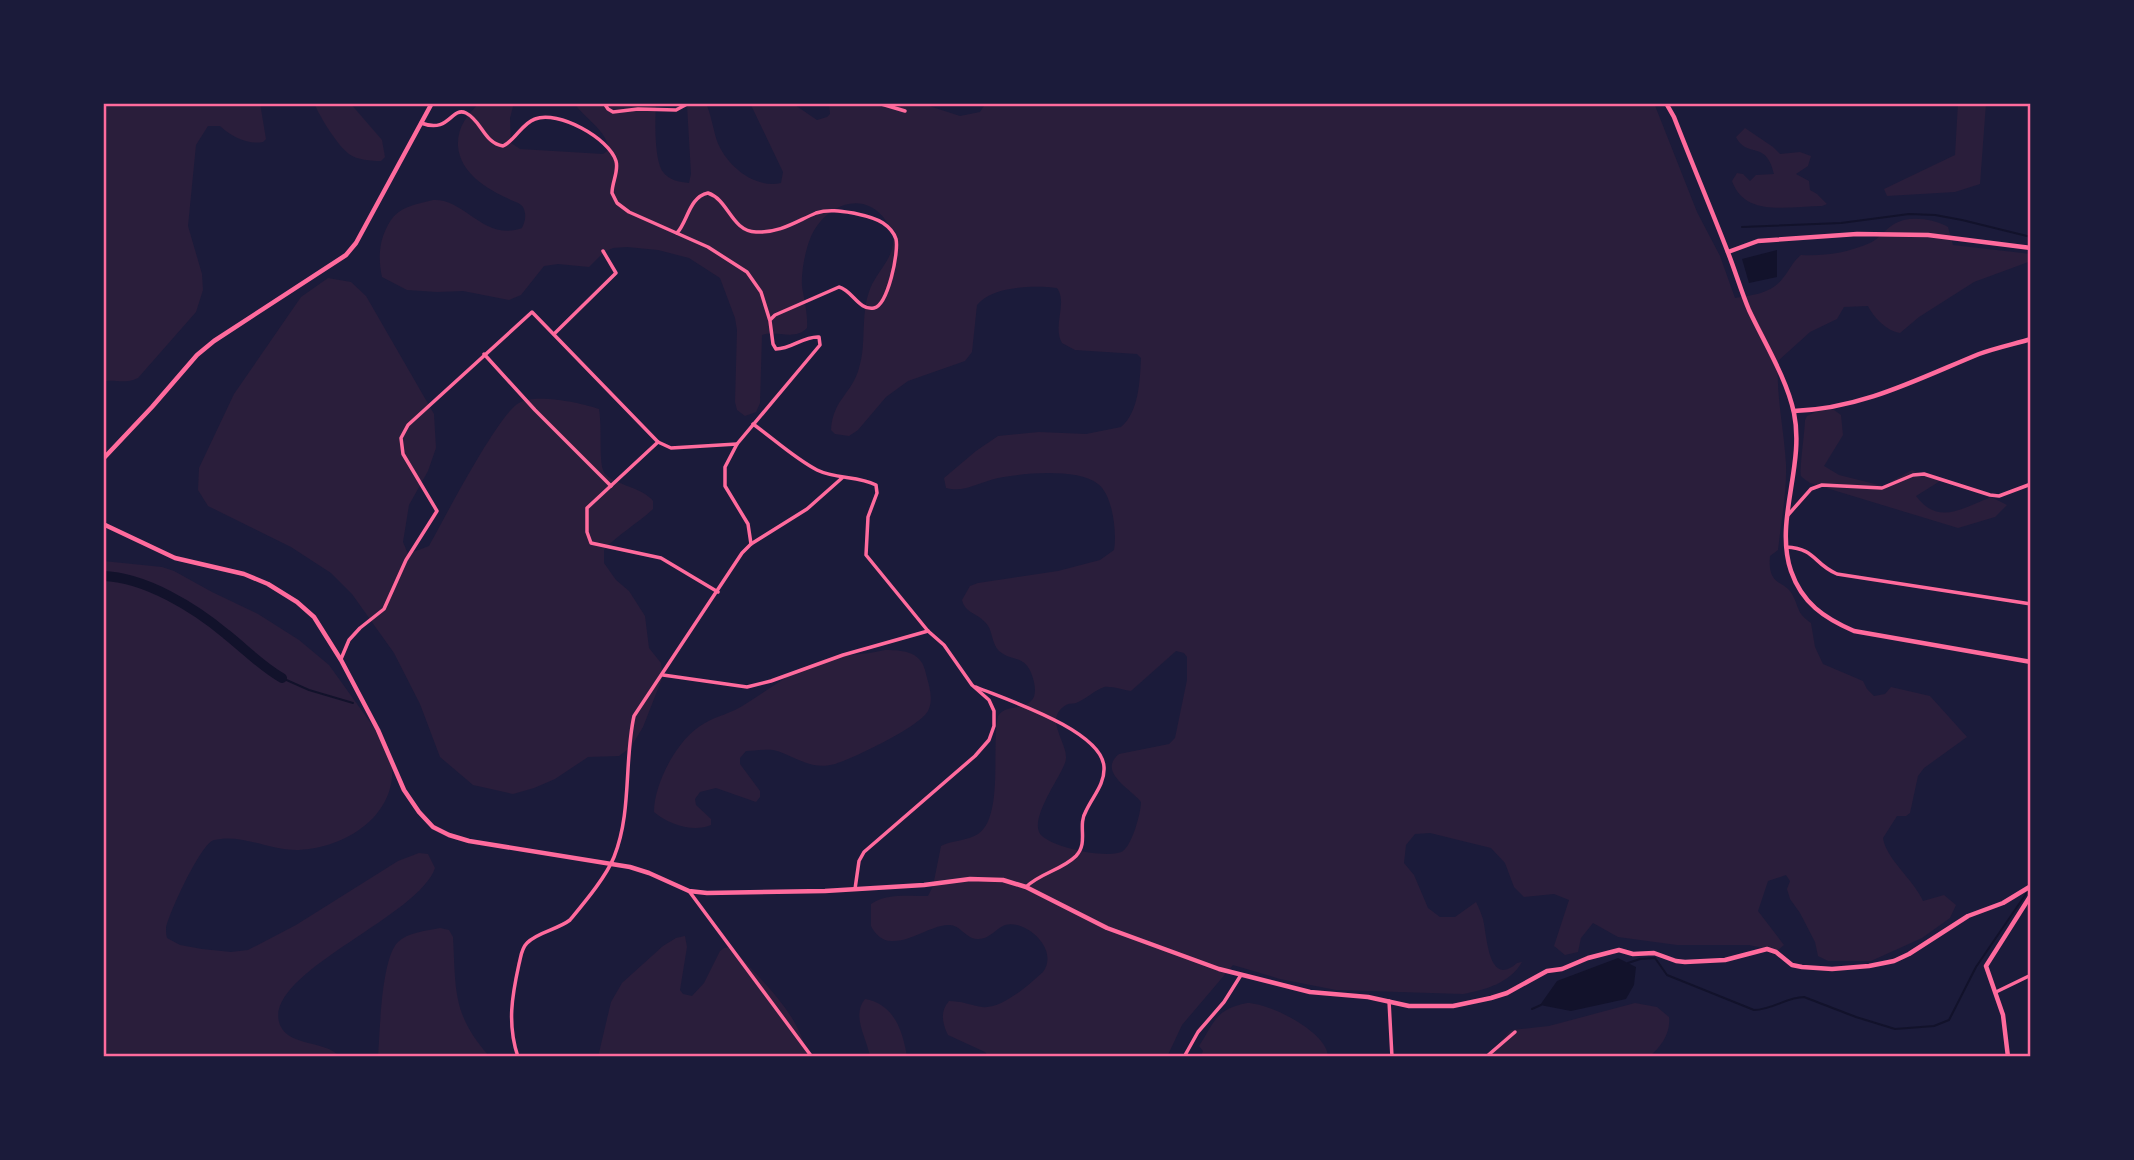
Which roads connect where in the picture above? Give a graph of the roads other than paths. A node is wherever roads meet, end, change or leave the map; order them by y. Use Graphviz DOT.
graph roads {
  1 [pos="432,103"];
  2 [pos="604,103"];
  3 [pos="689,103"];
  4 [pos="878,103"];
  5 [pos="1666,103"];
  6 [pos="905,111"];
  7 [pos="421,122"];
  8 [pos="677,233"];
  9 [pos="2031,248"];
  10 [pos="603,251"];
  11 [pos="1728,252"];
  12 [pos="771,321"];
  13 [pos="554,334"];
  14 [pos="2031,339"];
  15 [pos="484,354"];
  16 [pos="1794,411"];
  17 [pos="753,424"];
  18 [pos="658,442"];
  19 [pos="737,444"];
  20 [pos="103,459"];
  21 [pos="842,478"];
  22 [pos="2031,484"];
  23 [pos="611,486"];
  24 [pos="1788,515"];
  25 [pos="103,523"];
  26 [pos="751,544"];
  27 [pos="1785,547"];
  28 [pos="718,592"];
  29 [pos="2031,604"];
  30 [pos="928,631"];
  31 [pos="341,660"];
  32 [pos="2031,662"];
  33 [pos="662,675"];
  34 [pos="972,685"];
  35 [pos="610,864"];
  36 [pos="1026,887"];
  37 [pos="2028,887"];
  38 [pos="855,890"];
  39 [pos="689,891"];
  40 [pos="2031,895"];
  41 [pos="1241,975"];
  42 [pos="2031,975"];
  43 [pos="1996,992"];
  44 [pos="1389,1001"];
  45 [pos="1515,1032"];
  46 [pos="517,1057"];
  47 [pos="813,1057"];
  48 [pos="1184,1057"];
  49 [pos="1392,1057"];
  50 [pos="1486,1057"];
  51 [pos="2008,1057"];
  1 -- 7 [label="street"];
  2 -- 3 [label="street"];
  4 -- 6 [label="street"];
  5 -- 11 [label="street"];
  7 -- 8 [label="street"];
  7 -- 20 [label="street"];
  8 -- 12 [label="street"];
  8 -- 12 [label="street"];
  9 -- 11 [label="street"];
  10 -- 13 [label="street"];
  11 -- 16 [label="street"];
  12 -- 17 [label="street"];
  13 -- 15 [label="street"];
  13 -- 18 [label="street"];
  14 -- 16 [label="street"];
  15 -- 23 [label="street"];
  15 -- 31 [label="street"];
  16 -- 24 [label="street"];
  17 -- 19 [label="street"];
  17 -- 21 [label="street"];
  18 -- 19 [label="street"];
  18 -- 23 [label="street"];
  19 -- 26 [label="street"];
  21 -- 26 [label="street"];
  21 -- 30 [label="street"];
  22 -- 24 [label="street"];
  23 -- 28 [label="street"];
  24 -- 27 [label="street"];
  25 -- 31 [label="street"];
  26 -- 28 [label="street"];
  27 -- 29 [label="street"];
  27 -- 32 [label="street"];
  28 -- 33 [label="street"];
  30 -- 33 [label="street"];
  30 -- 34 [label="street"];
  31 -- 35 [label="street"];
  33 -- 35 [label="street"];
  34 -- 36 [label="street"];
  34 -- 38 [label="street"];
  35 -- 39 [label="street"];
  35 -- 46 [label="street"];
  36 -- 38 [label="street"];
  36 -- 41 [label="street"];
  37 -- 44 [label="street"];
  38 -- 39 [label="street"];
  39 -- 47 [label="street"];
  40 -- 43 [label="street"];
  41 -- 44 [label="street"];
  41 -- 48 [label="street"];
  42 -- 43 [label="street"];
  43 -- 51 [label="street"];
  44 -- 49 [label="street"];
  45 -- 50 [label="street"];
}
